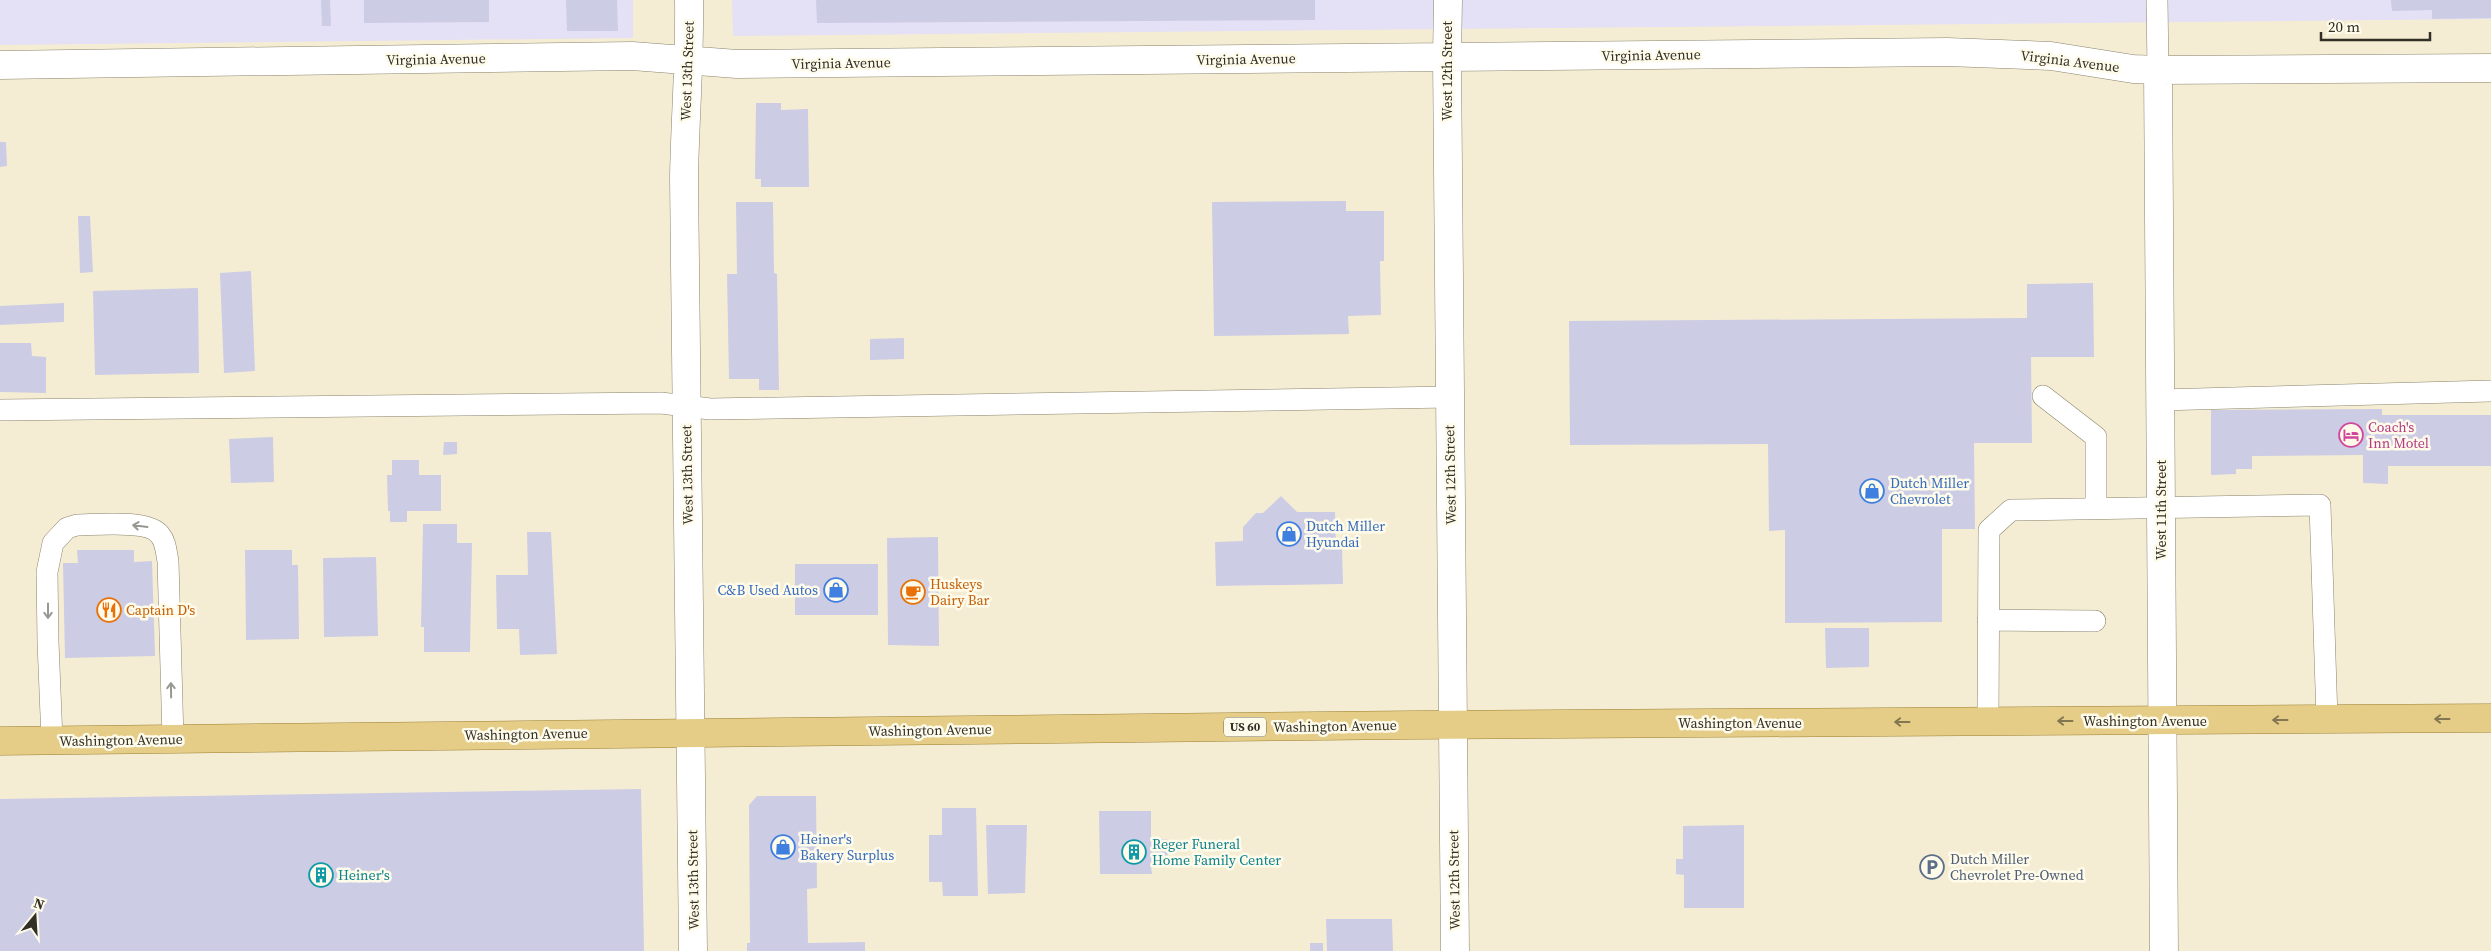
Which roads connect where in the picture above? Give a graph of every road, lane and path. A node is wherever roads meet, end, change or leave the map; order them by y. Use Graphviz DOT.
graph roads {
  1 [pos="689,0"];
  2 [pos="1448,0"];
  3 [pos="2158,0"];
  4 [pos="1446,57"];
  5 [pos="690,61"];
  6 [pos="0,65"];
  7 [pos="2491,68"];
  8 [pos="2158,70"];
  9 [pos="2491,391"];
  10 [pos="2043,396"];
  11 [pos="1450,397"];
  12 [pos="2160,400"];
  13 [pos="686,406"];
  14 [pos="0,410"];
  15 [pos="2096,508"];
  16 [pos="2161,509"];
  17 [pos="1988,620"];
  18 [pos="2096,621"];
  19 [pos="2491,718"];
  20 [pos="2327,719"];
  21 [pos="2163,721"];
  22 [pos="1988,722"];
  23 [pos="1453,726"];
  24 [pos="692,732"];
  25 [pos="173,739"];
  26 [pos="52,740"];
  27 [pos="0,741"];
  28 [pos="693,951"];
  29 [pos="1455,951"];
  30 [pos="2164,951"];
  1 -- 5 [label="street, West 13th Street"];
  2 -- 4 [label="street, West 12th Street"];
  3 -- 8 [label="lane"];
  4 -- 5 [label="street, Virginia Avenue"];
  4 -- 8 [label="street, Virginia Avenue"];
  4 -- 11 [label="street, West 12th Street"];
  5 -- 6 [label="street, Virginia Avenue"];
  5 -- 13 [label="street, West 13th Street"];
  7 -- 8 [label="street, Virginia Avenue"];
  8 -- 12 [label="street, West 11th Street"];
  9 -- 12 [label="lane"];
  10 -- 15 [label="lane"];
  11 -- 13 [label="lane"];
  11 -- 23 [label="street, West 12th Street"];
  12 -- 16 [label="street, West 11th Street"];
  13 -- 14 [label="lane"];
  13 -- 24 [label="street, West 13th Street"];
  15 -- 16 [label="lane"];
  15 -- 17 [label="lane"];
  16 -- 20 [label="lane"];
  16 -- 21 [label="street, West 11th Street"];
  17 -- 18 [label="lane"];
  17 -- 22 [label="lane"];
  19 -- 20 [label="main road, Washington Avenue / US 60, one-way"];
  20 -- 21 [label="main road, Washington Avenue / US 60, one-way"];
  21 -- 22 [label="main road, Washington Avenue / US 60, one-way"];
  21 -- 30 [label="street, West 11th Street"];
  22 -- 23 [label="main road, Washington Avenue / US 60, one-way"];
  23 -- 24 [label="main road, Washington Avenue / US 60"];
  23 -- 29 [label="street, West 12th Street"];
  24 -- 25 [label="main road, Washington Avenue / US 60"];
  24 -- 28 [label="street, West 13th Street"];
  25 -- 26 [label="main road, Washington Avenue / US 60"];
  25 -- 26 [label="lane, one-way"];
  26 -- 27 [label="main road, Washington Avenue / US 60"];
}
